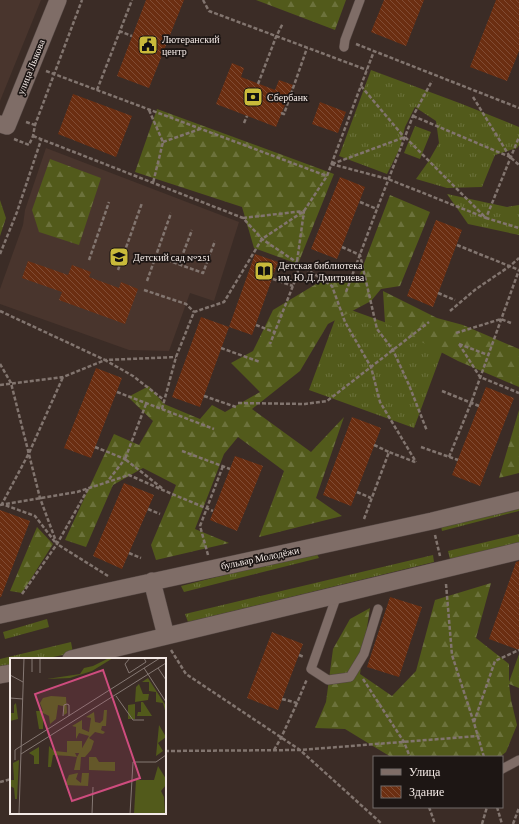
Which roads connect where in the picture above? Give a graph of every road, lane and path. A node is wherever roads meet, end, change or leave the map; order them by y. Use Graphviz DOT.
graph roads {
  1 [pos="58,0"];
  2 [pos="82,0"];
  3 [pos="132,0"];
  4 [pos="203,0"];
  5 [pos="360,0"];
  6 [pos="283,23"];
  7 [pos="119,31"];
  8 [pos="132,36"];
  9 [pos="276,37"];
  10 [pos="344,43"];
  11 [pos="307,48"];
  12 [pos="374,51"];
  13 [pos="31,66"];
  14 [pos="367,70"];
  15 [pos="54,74"];
  16 [pos="432,81"];
  17 [pos="258,84"];
  18 [pos="361,85"];
  19 [pos="97,90"];
  20 [pos="473,97"];
  21 [pos="519,108"];
  22 [pos="149,110"];
  23 [pos="281,114"];
  24 [pos="247,116"];
  25 [pos="413,116"];
  26 [pos="244,123"];
  27 [pos="0,124"];
  28 [pos="200,129"];
  29 [pos="33,136"];
  30 [pos="405,137"];
  31 [pos="519,137"];
  32 [pos="12,139"];
  33 [pos="41,140"];
  34 [pos="162,142"];
  35 [pos="510,157"];
  36 [pos="331,164"];
  37 [pos="519,165"];
  38 [pos="327,176"];
  39 [pos="388,179"];
  40 [pos="153,183"];
  41 [pos="109,202"];
  42 [pos="360,202"];
  43 [pos="142,203"];
  44 [pos="377,209"];
  45 [pos="304,211"];
  46 [pos="171,212"];
  47 [pos="243,218"];
  48 [pos="486,218"];
  49 [pos="519,228"];
  50 [pos="192,230"];
  51 [pos="262,239"];
  52 [pos="215,241"];
  53 [pos="457,245"];
  54 [pos="342,247"];
  55 [pos="0,254"];
  56 [pos="360,255"];
  57 [pos="156,256"];
  58 [pos="519,258"];
  59 [pos="89,260"];
  60 [pos="297,262"];
  61 [pos="179,264"];
  62 [pos="510,266"];
  63 [pos="118,270"];
  64 [pos="519,270"];
  65 [pos="273,278"];
  66 [pos="147,281"];
  67 [pos="293,286"];
  68 [pos="144,290"];
  69 [pos="346,292"];
  70 [pos="438,293"];
  71 [pos="455,300"];
  72 [pos="0,311"];
  73 [pos="450,311"];
  74 [pos="194,312"];
  75 [pos="501,319"];
  76 [pos="429,322"];
  77 [pos="511,323"];
  78 [pos="256,326"];
  79 [pos="274,332"];
  80 [pos="456,333"];
  81 [pos="270,344"];
  82 [pos="221,348"];
  83 [pos="393,350"];
  84 [pos="488,355"];
  85 [pos="176,357"];
  86 [pos="105,360"];
  87 [pos="260,362"];
  88 [pos="0,364"];
  89 [pos="371,367"];
  90 [pos="63,377"];
  91 [pos="480,377"];
  92 [pos="11,383"];
  93 [pos="0,385"];
  94 [pos="117,392"];
  95 [pos="442,392"];
  96 [pos="519,393"];
  97 [pos="204,396"];
  98 [pos="164,400"];
  99 [pos="238,403"];
  100 [pos="471,403"];
  101 [pos="146,404"];
  102 [pos="479,406"];
  103 [pos="236,407"];
  104 [pos="162,409"];
  105 [pos="214,429"];
  106 [pos="427,431"];
  107 [pos="374,445"];
  108 [pos="96,447"];
  109 [pos="421,447"];
  110 [pos="182,451"];
  111 [pos="28,452"];
  112 [pos="389,452"];
  113 [pos="449,457"];
  114 [pos="125,459"];
  115 [pos="458,460"];
  116 [pos="223,466"];
  117 [pos="230,469"];
  118 [pos="106,483"];
  119 [pos="88,488"];
  120 [pos="165,491"];
  121 [pos="357,492"];
  122 [pos="40,498"];
  123 [pos="372,498"];
  124 [pos="519,500"];
  125 [pos="1,505"];
  126 [pos="206,508"];
  127 [pos="148,509"];
  128 [pos="213,511"];
  129 [pos="160,514"];
  130 [pos="364,518"];
  131 [pos="432,521"];
  132 [pos="57,544"];
  133 [pos="519,551"];
  134 [pos="129,553"];
  135 [pos="208,555"];
  136 [pos="141,558"];
  137 [pos="443,569"];
  138 [pos="111,578"];
  139 [pos="152,581"];
  140 [pos="337,595"];
  141 [pos="18,599"];
  142 [pos="378,609"];
  143 [pos="0,615"];
  144 [pos="166,636"];
  145 [pos="519,650"];
  146 [pos="75,658"];
  147 [pos="311,669"];
  148 [pos="355,670"];
  149 [pos="10,673"];
  150 [pos="0,675"];
  151 [pos="282,699"];
  152 [pos="297,703"];
  153 [pos="474,723"];
  154 [pos="478,736"];
  155 [pos="281,738"];
  156 [pos="404,742"];
  157 [pos="273,750"];
  158 [pos="300,750"];
  159 [pos="166,751"];
  160 [pos="410,756"];
  161 [pos="484,756"];
  162 [pos="519,760"];
  163 [pos="503,768"];
  164 [pos="10,779"];
  165 [pos="0,782"];
  166 [pos="429,808"];
  167 [pos="487,808"];
  168 [pos="498,808"];
  169 [pos="519,808"];
  170 [pos="382,824"];
  171 [pos="435,824"];
  172 [pos="482,824"];
  173 [pos="502,824"];
  174 [pos="513,824"];
  1 -- 13 [label="street, улица Лыкова"];
  2 -- 15 [label="path"];
  3 -- 7 [label="path"];
  4 -- 9 [label="path"];
  5 -- 10 [label="lane"];
  6 -- 9 [label="path"];
  7 -- 8 [label="path"];
  7 -- 19 [label="path"];
  9 -- 11 [label="path"];
  9 -- 17 [label="path"];
  10 -- 12 [label="path"];
  11 -- 14 [label="path"];
  11 -- 23 [label="path"];
  12 -- 14 [label="path"];
  12 -- 21 [label="path"];
  13 -- 15 [label="path"];
  13 -- 27 [label="street, улица Лыкова"];
  14 -- 18 [label="path"];
  15 -- 19 [label="path"];
  15 -- 29 [label="path"];
  16 -- 25 [label="path"];
  18 -- 30 [label="path"];
  18 -- 36 [label="path"];
  19 -- 22 [label="path"];
  20 -- 35 [label="path"];
  22 -- 28 [label="path"];
  22 -- 34 [label="path"];
  24 -- 26 [label="path"];
  25 -- 30 [label="path"];
  25 -- 35 [label="path"];
  28 -- 34 [label="path"];
  28 -- 38 [label="path"];
  29 -- 32 [label="path"];
  29 -- 33 [label="path"];
  30 -- 36 [label="path"];
  30 -- 39 [label="path"];
  30 -- 48 [label="path"];
  31 -- 35 [label="path"];
  33 -- 40 [label="path"];
  33 -- 55 [label="path"];
  34 -- 40 [label="path"];
  35 -- 37 [label="path"];
  35 -- 48 [label="path"];
  36 -- 38 [label="path"];
  36 -- 39 [label="path"];
  38 -- 45 [label="path"];
  39 -- 44 [label="path"];
  39 -- 48 [label="path"];
  40 -- 47 [label="path"];
  41 -- 59 [label="path"];
  42 -- 44 [label="path"];
  43 -- 63 [label="path"];
  44 -- 56 [label="path"];
  45 -- 47 [label="path"];
  45 -- 51 [label="path"];
  45 -- 60 [label="path"];
  46 -- 57 [label="path"];
  47 -- 51 [label="path"];
  48 -- 49 [label="path"];
  50 -- 61 [label="path"];
  51 -- 60 [label="path"];
  51 -- 74 [label="path"];
  52 -- 61 [label="path"];
  53 -- 62 [label="path"];
  54 -- 56 [label="path"];
  56 -- 69 [label="path"];
  56 -- 83 [label="path"];
  57 -- 61 [label="path"];
  57 -- 66 [label="path"];
  58 -- 62 [label="path"];
  60 -- 67 [label="path"];
  60 -- 89 [label="path"];
  62 -- 64 [label="path"];
  62 -- 73 [label="path"];
  64 -- 75 [label="path"];
  65 -- 67 [label="path"];
  67 -- 79 [label="path"];
  68 -- 74 [label="path"];
  70 -- 71 [label="path"];
  72 -- 86 [label="path"];
  74 -- 85 [label="path"];
  75 -- 77 [label="path"];
  75 -- 80 [label="path"];
  75 -- 84 [label="path"];
  76 -- 83 [label="path"];
  78 -- 79 [label="path"];
  79 -- 81 [label="path"];
  82 -- 87 [label="path"];
  83 -- 89 [label="path"];
  83 -- 106 [label="path"];
  84 -- 91 [label="path"];
  84 -- 91 [label="path"];
  85 -- 86 [label="path"];
  85 -- 98 [label="path"];
  86 -- 90 [label="path"];
  86 -- 98 [label="path"];
  88 -- 92 [label="path"];
  89 -- 99 [label="path"];
  89 -- 112 [label="path"];
  90 -- 92 [label="path"];
  90 -- 111 [label="path"];
  91 -- 96 [label="path"];
  91 -- 100 [label="path"];
  92 -- 93 [label="path"];
  92 -- 111 [label="path"];
  94 -- 101 [label="path"];
  95 -- 100 [label="path"];
  97 -- 103 [label="path"];
  98 -- 104 [label="path"];
  100 -- 102 [label="path"];
  100 -- 113 [label="path"];
  101 -- 104 [label="path"];
  101 -- 114 [label="path"];
  104 -- 105 [label="path"];
  107 -- 112 [label="path"];
  108 -- 114 [label="path"];
  109 -- 113 [label="path"];
  110 -- 116 [label="path"];
  111 -- 122 [label="path"];
  111 -- 125 [label="path"];
  112 -- 123 [label="path"];
  113 -- 115 [label="path"];
  114 -- 118 [label="path"];
  114 -- 120 [label="path"];
  116 -- 117 [label="path"];
  116 -- 126 [label="path"];
  118 -- 119 [label="path"];
  118 -- 120 [label="path"];
  119 -- 122 [label="path"];
  119 -- 132 [label="path"];
  120 -- 126 [label="path"];
  121 -- 123 [label="path"];
  122 -- 125 [label="path"];
  122 -- 132 [label="path"];
  123 -- 130 [label="path"];
  124 -- 131 [label="street, бульвар Молодёжи"];
  125 -- 132 [label="path"];
  126 -- 128 [label="path"];
  126 -- 135 [label="path"];
  127 -- 129 [label="path"];
  131 -- 137 [label="path"];
  131 -- 139 [label="street, бульвар Молодёжи"];
  132 -- 138 [label="path"];
  132 -- 141 [label="path"];
  133 -- 137 [label="street"];
  134 -- 136 [label="path"];
  137 -- 140 [label="street"];
  137 -- 153 [label="path"];
  139 -- 143 [label="street, бульвар Молодёжи"];
  139 -- 144 [label="street"];
  140 -- 144 [label="street"];
  140 -- 147 [label="lane"];
  142 -- 148 [label="lane"];
  144 -- 146 [label="street"];
  144 -- 155 [label="path"];
  145 -- 153 [label="path"];
  147 -- 148 [label="lane"];
  147 -- 152 [label="path"];
  148 -- 156 [label="path"];
  149 -- 150 [label="street"];
  151 -- 152 [label="path"];
  152 -- 155 [label="path"];
  153 -- 154 [label="path"];
  154 -- 156 [label="path"];
  154 -- 161 [label="path"];
  155 -- 157 [label="path"];
  155 -- 158 [label="path"];
  156 -- 158 [label="path"];
  156 -- 160 [label="path"];
  157 -- 158 [label="path"];
  157 -- 159 [label="path"];
  158 -- 170 [label="path"];
  162 -- 163 [label="lane"];
  164 -- 165 [label="path"];
  166 -- 171 [label="path"];
  167 -- 172 [label="path"];
  168 -- 173 [label="path"];
  169 -- 174 [label="path"];
}
